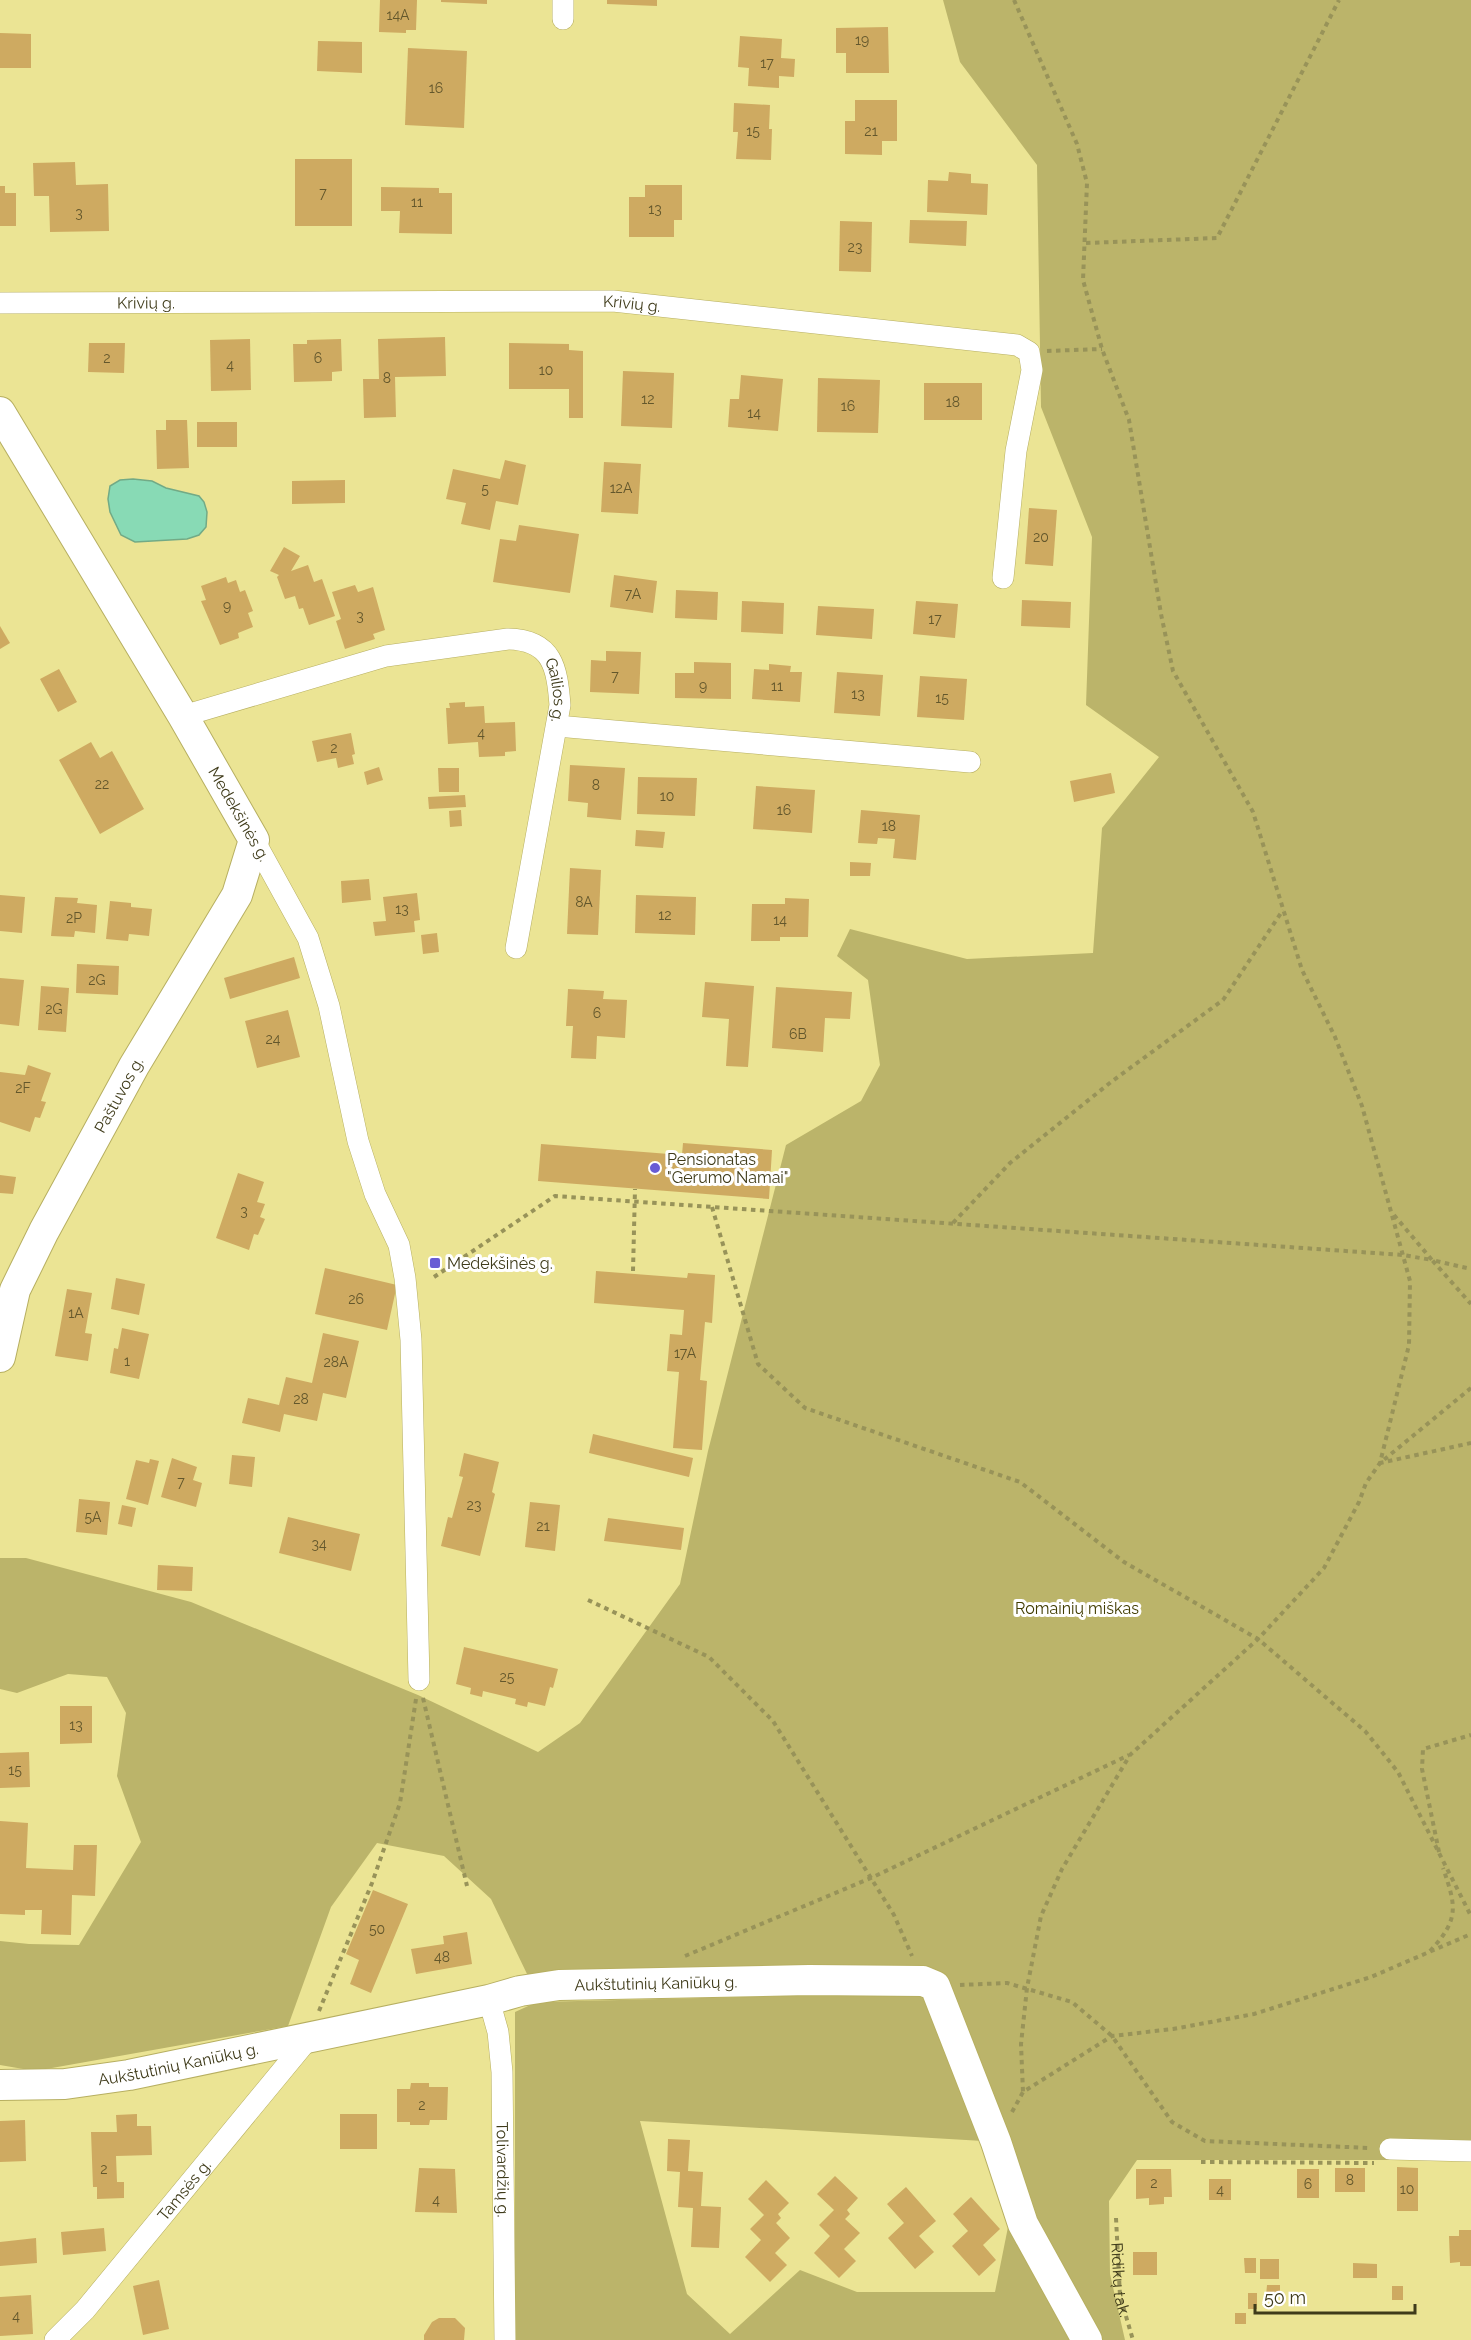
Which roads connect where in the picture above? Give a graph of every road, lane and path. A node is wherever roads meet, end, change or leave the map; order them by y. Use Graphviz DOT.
graph roads {
  1 [pos="1014,0"];
  2 [pos="1339,0"];
  3 [pos="1085,243"];
  4 [pos="0,303"];
  5 [pos="1102,349"];
  6 [pos="1029,352"];
  7 [pos="0,412"];
  8 [pos="1003,578"];
  9 [pos="183,716"];
  10 [pos="556,726"];
  11 [pos="970,762"];
  12 [pos="254,840"];
  13 [pos="1283,909"];
  14 [pos="516,948"];
  15 [pos="635,1189"];
  16 [pos="634,1200"];
  17 [pos="712,1207"];
  18 [pos="1391,1213"];
  19 [pos="953,1223"];
  20 [pos="1403,1255"];
  21 [pos="1432,1260"];
  22 [pos="1471,1269"];
  23 [pos="633,1271"];
  24 [pos="434,1276"];
  25 [pos="1471,1304"];
  26 [pos="0,1357"];
  27 [pos="1471,1388"];
  28 [pos="1471,1443"];
  29 [pos="1380,1462"];
  30 [pos="588,1600"];
  31 [pos="1258,1638"];
  32 [pos="419,1680"];
  33 [pos="1471,1734"];
  34 [pos="1130,1755"];
  35 [pos="1440,1858"];
  36 [pos="871,1878"];
  37 [pos="467,1886"];
  38 [pos="1471,1916"];
  39 [pos="1471,1934"];
  40 [pos="1429,1952"];
  41 [pos="675,1960"];
  42 [pos="929,1984"];
  43 [pos="1027,1988"];
  44 [pos="489,2000"];
  45 [pos="1112,2036"];
  46 [pos="309,2038"];
  47 [pos="0,2085"];
  48 [pos="1471,2151"];
  49 [pos="1383,2156"];
  50 [pos="1201,2162"];
  51 [pos="1116,2218"];
  52 [pos="55,2340"];
  53 [pos="505,2340"];
  54 [pos="1087,2340"];
  55 [pos="1133,2340"];
  1 -- 3 [label="path"];
  2 -- 3 [label="path"];
  3 -- 5 [label="path"];
  4 -- 6 [label="street, Krivių g."];
  5 -- 6 [label="path"];
  5 -- 13 [label="path"];
  6 -- 8 [label="street"];
  7 -- 9 [label="street, Medekšinės g."];
  9 -- 10 [label="street, Gailios g."];
  9 -- 12 [label="street, Medekšinės g."];
  10 -- 11 [label="street, Gailios g."];
  10 -- 14 [label="street"];
  12 -- 26 [label="street, Paštuvos g."];
  12 -- 32 [label="street, Medekšinės g."];
  13 -- 18 [label="path"];
  13 -- 19 [label="path"];
  15 -- 16 [label="path"];
  16 -- 17 [label="path"];
  16 -- 23 [label="path"];
  16 -- 24 [label="path"];
  17 -- 19 [label="path"];
  17 -- 31 [label="path"];
  18 -- 20 [label="path"];
  18 -- 21 [label="path"];
  19 -- 20 [label="path"];
  20 -- 21 [label="path"];
  20 -- 29 [label="path"];
  21 -- 22 [label="path"];
  21 -- 25 [label="path"];
  27 -- 29 [label="path"];
  28 -- 29 [label="path"];
  29 -- 31 [label="path"];
  30 -- 36 [label="path"];
  31 -- 34 [label="path"];
  31 -- 35 [label="path"];
  32 -- 37 [label="path"];
  32 -- 46 [label="path"];
  33 -- 35 [label="path"];
  34 -- 36 [label="path"];
  34 -- 43 [label="path"];
  35 -- 38 [label="path"];
  35 -- 40 [label="path"];
  36 -- 41 [label="path"];
  36 -- 42 [label="path"];
  39 -- 40 [label="path"];
  40 -- 45 [label="path"];
  42 -- 43 [label="path"];
  42 -- 44 [label="street, Aukštutinių Kaniūkų g."];
  42 -- 54 [label="street"];
  43 -- 45 [label="path"];
  43 -- 45 [label="path"];
  44 -- 46 [label="street, Aukštutinių Kaniūkų g."];
  44 -- 53 [label="street, Tolivardžių g."];
  45 -- 49 [label="path"];
  46 -- 47 [label="street, Aukštutinių Kaniūkų g."];
  46 -- 52 [label="street, Tamsės g."];
  48 -- 49 [label="street"];
  49 -- 50 [label="path"];
  51 -- 55 [label="path, Ridikų tak."];
}
